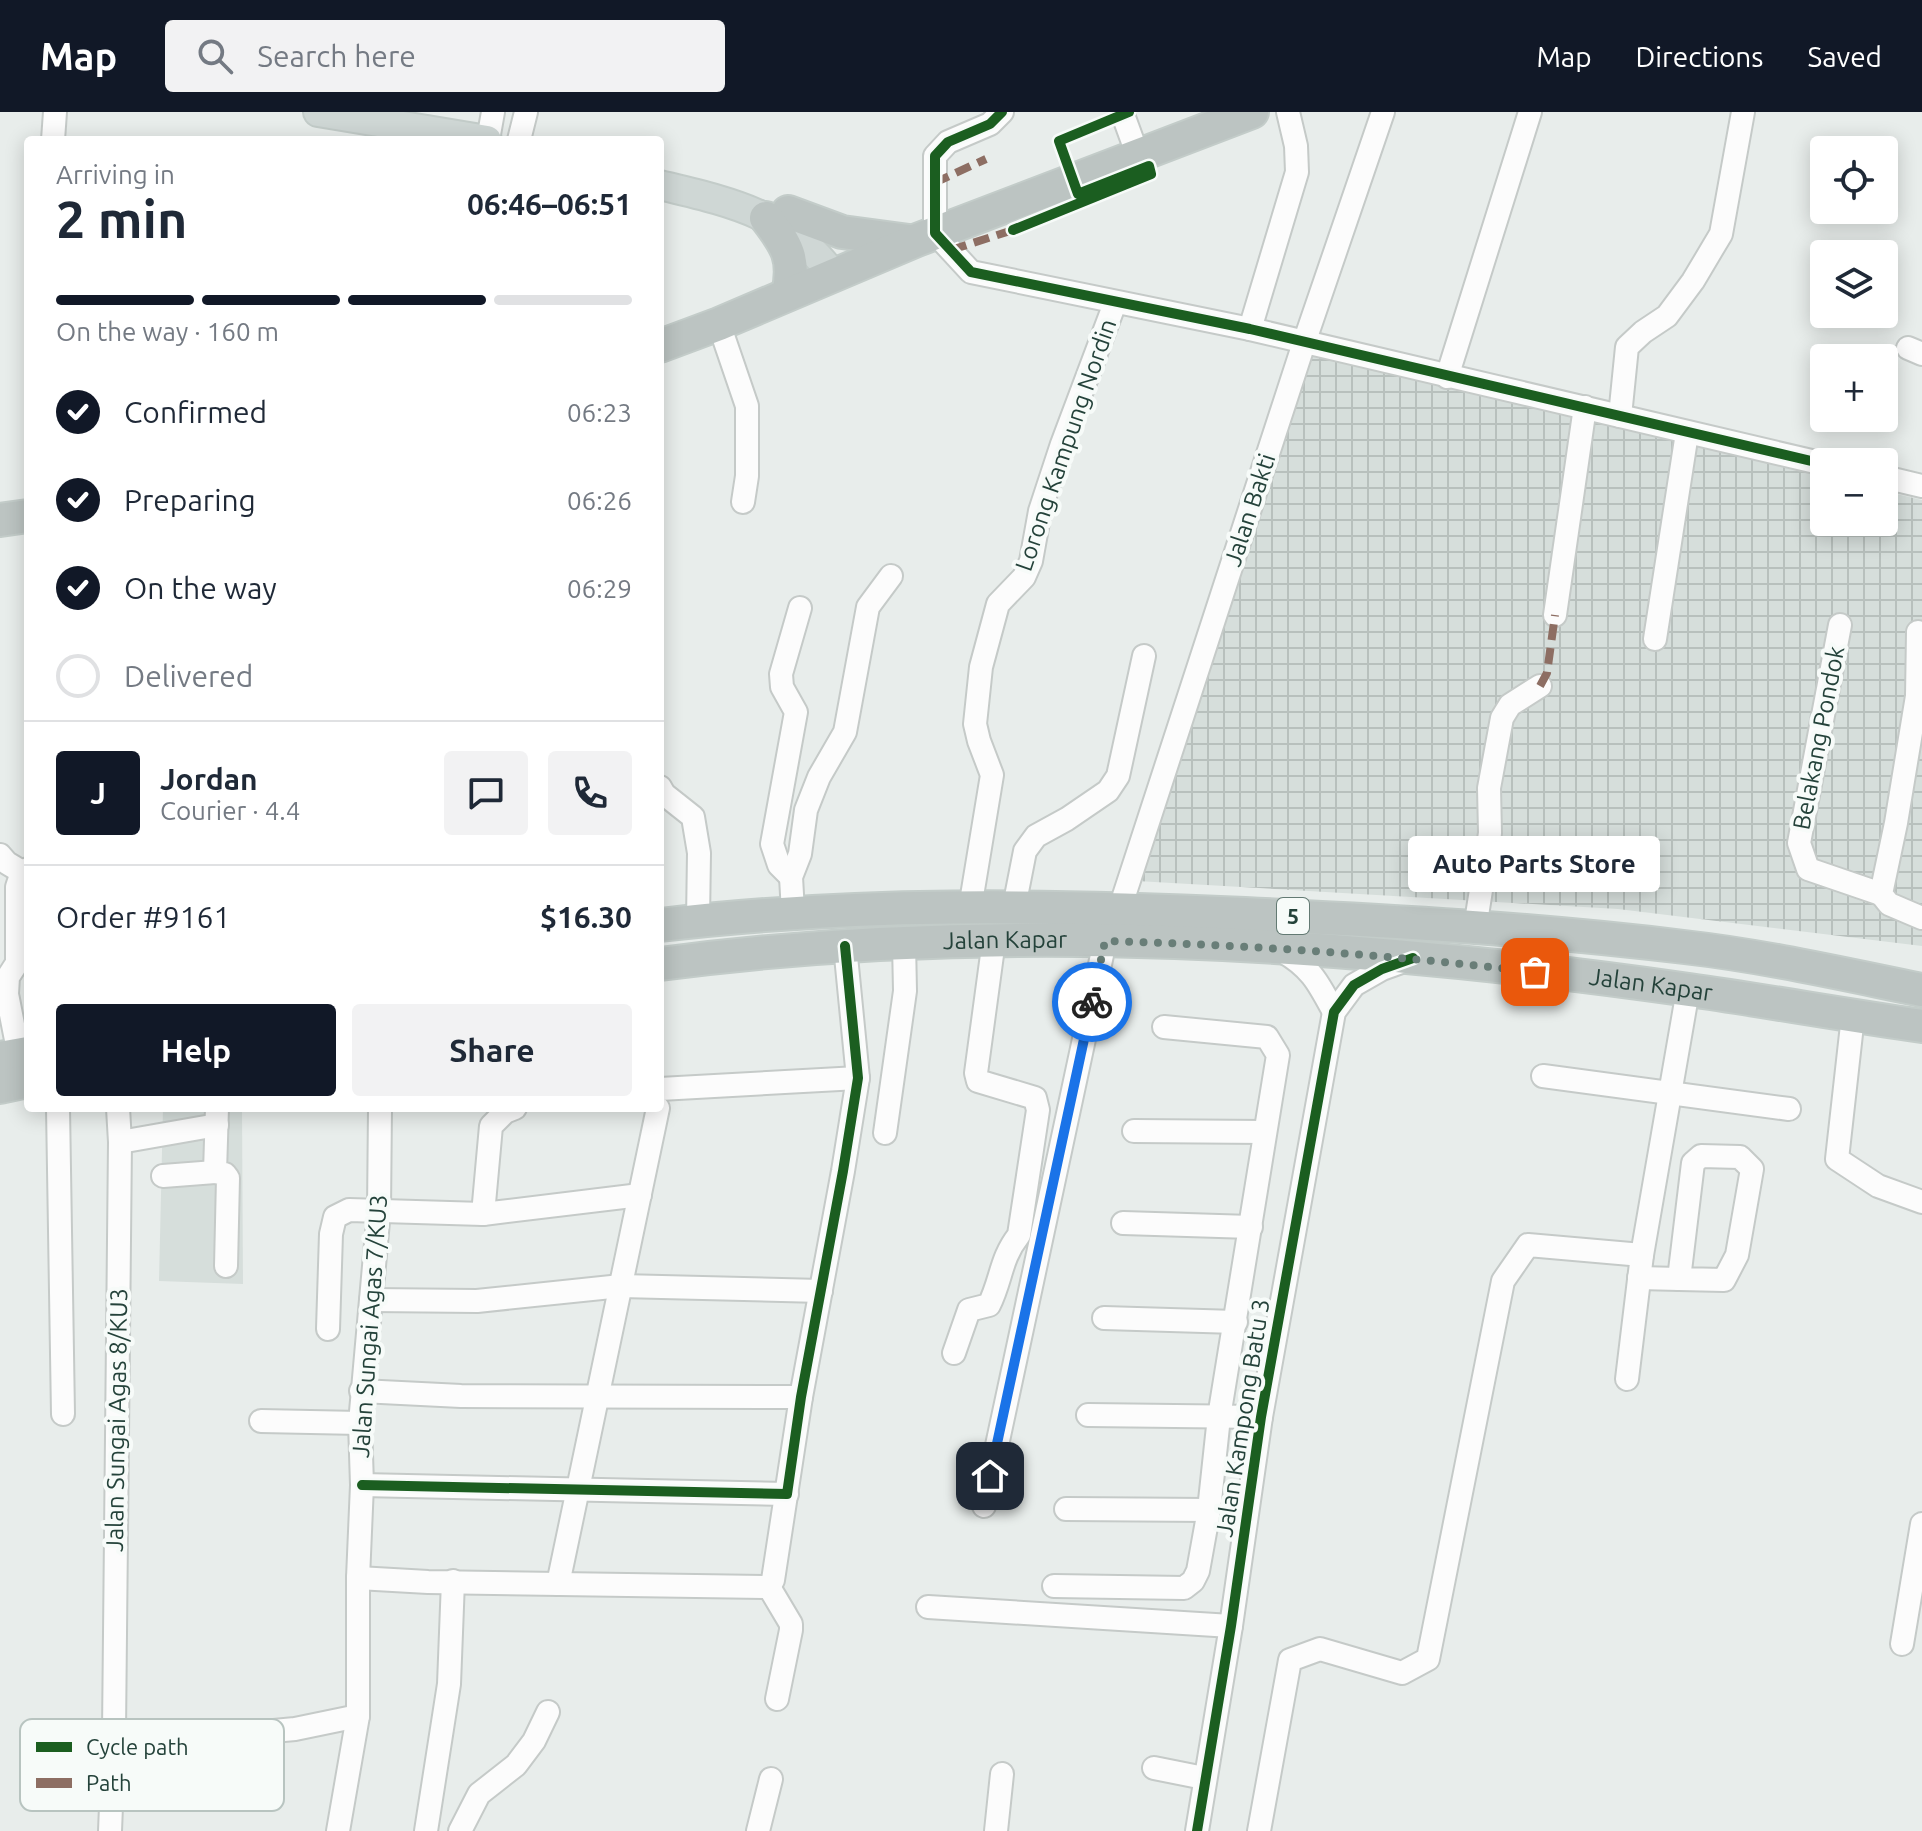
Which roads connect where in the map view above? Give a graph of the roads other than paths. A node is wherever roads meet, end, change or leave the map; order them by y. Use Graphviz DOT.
graph roads {
  1 [pos="55,112"];
  2 [pos="318,112"];
  3 [pos="390,112"];
  4 [pos="493,112"];
  5 [pos="526,112"];
  6 [pos="1002,112"];
  7 [pos="1122,112"];
  8 [pos="1252,112"];
  9 [pos="1288,112"];
  10 [pos="1383,112"];
  11 [pos="1530,112"];
  12 [pos="1743,112"];
  13 [pos="1216,118"];
  14 [pos="53,136"];
  15 [pos="464,136"];
  16 [pos="474,136"];
  17 [pos="489,136"];
  18 [pos="520,136"];
  19 [pos="1138,156"];
  20 [pos="664,186"];
  21 [pos="777,215"];
  22 [pos="924,237"];
  23 [pos="840,273"];
  24 [pos="788,294"];
  25 [pos="1115,303"];
  26 [pos="719,324"];
  27 [pos="1250,329"];
  28 [pos="1304,343"];
  29 [pos="664,345"];
  30 [pos="1447,377"];
  31 [pos="1585,407"];
  32 [pos="1620,416"];
  33 [pos="1687,433"];
  34 [pos="1810,461"];
  35 [pos="1898,480"];
  36 [pos="1922,486"];
  37 [pos="743,502"];
  38 [pos="24,517"];
  39 [pos="0,520"];
  40 [pos="891,576"];
  41 [pos="800,608"];
  42 [pos="1555,615"];
  43 [pos="1840,625"];
  44 [pos="1918,632"];
  45 [pos="1655,639"];
  46 [pos="1144,656"];
  47 [pos="1540,686"];
  48 [pos="1919,697"];
  49 [pos="664,794"];
  50 [pos="0,855"];
  51 [pos="24,871"];
  52 [pos="24,873"];
  53 [pos="791,877"];
  54 [pos="1881,894"];
  55 [pos="1014,907"];
  56 [pos="970,908"];
  57 [pos="1120,908"];
  58 [pos="793,912"];
  59 [pos="1922,918"];
  60 [pos="698,920"];
  61 [pos="664,924"];
  62 [pos="1475,928"];
  63 [pos="994,940"];
  64 [pos="1105,941"];
  65 [pos="904,943"];
  66 [pos="845,946"];
  67 [pos="1276,947"];
  68 [pos="1413,958"];
  69 [pos="664,963"];
  70 [pos="1688,990"];
  71 [pos="1922,990"];
  72 [pos="1334,1012"];
  73 [pos="1853,1016"];
  74 [pos="1922,1026"];
  75 [pos="1164,1027"];
  76 [pos="19,1061"];
  77 [pos="1543,1076"];
  78 [pos="858,1078"];
  79 [pos="0,1087"];
  80 [pos="1670,1093"];
  81 [pos="664,1096"];
  82 [pos="1789,1109"];
  83 [pos="58,1112"];
  84 [pos="118,1112"];
  85 [pos="380,1112"];
  86 [pos="508,1112"];
  87 [pos="657,1112"];
  88 [pos="217,1116"];
  89 [pos="1134,1131"];
  90 [pos="1265,1132"];
  91 [pos="885,1133"];
  92 [pos="120,1142"];
  93 [pos="215,1172"];
  94 [pos="163,1176"];
  95 [pos="640,1195"];
  96 [pos="1922,1202"];
  97 [pos="379,1210"];
  98 [pos="483,1214"];
  99 [pos="1123,1223"];
  100 [pos="1251,1227"];
  101 [pos="1642,1255"];
  102 [pos="226,1266"];
  103 [pos="1639,1278"];
  104 [pos="1679,1279"];
  105 [pos="621,1286"];
  106 [pos="821,1291"];
  107 [pos="371,1300"];
  108 [pos="1104,1318"];
  109 [pos="1236,1322"];
  110 [pos="328,1329"];
  111 [pos="954,1353"];
  112 [pos="1627,1379"];
  113 [pos="361,1391"];
  114 [pos="597,1397"];
  115 [pos="801,1397"];
  116 [pos="63,1414"];
  117 [pos="1088,1415"];
  118 [pos="1219,1417"];
  119 [pos="1261,1417"];
  120 [pos="261,1421"];
  121 [pos="360,1423"];
  122 [pos="362,1485"];
  123 [pos="578,1490"];
  124 [pos="787,1494"];
  125 [pos="984,1506"];
  126 [pos="1066,1509"];
  127 [pos="1209,1510"];
  128 [pos="1922,1524"];
  129 [pos="358,1578"];
  130 [pos="453,1581"];
  131 [pos="558,1584"];
  132 [pos="1054,1586"];
  133 [pos="769,1587"];
  134 [pos="928,1607"];
  135 [pos="1231,1626"];
  136 [pos="1902,1644"];
  137 [pos="777,1699"];
  138 [pos="548,1712"];
  139 [pos="358,1716"];
  140 [pos="114,1719"];
  141 [pos="284,1730"];
  142 [pos="1154,1768"];
  143 [pos="1002,1774"];
  144 [pos="1204,1778"];
  145 [pos="771,1779"];
  146 [pos="111,1811"];
  147 [pos="110,1831"];
  148 [pos="338,1831"];
  149 [pos="426,1831"];
  150 [pos="460,1831"];
  151 [pos="758,1831"];
  152 [pos="996,1831"];
  153 [pos="1197,1831"];
  154 [pos="1259,1831"];
  1 -- 14 [label="street"];
  2 -- 15 [label="main road"];
  3 -- 16 [label="main road"];
  4 -- 17 [label="street"];
  5 -- 18 [label="street"];
  6 -- 22 [label="street"];
  7 -- 19 [label="street"];
  8 -- 13 [label="highway"];
  9 -- 27 [label="street"];
  10 -- 28 [label="street, Jalan Bakti"];
  11 -- 30 [label="street"];
  12 -- 32 [label="street"];
  13 -- 19 [label="highway"];
  19 -- 22 [label="highway"];
  20 -- 21 [label="main road"];
  21 -- 22 [label="highway"];
  21 -- 23 [label="main road"];
  21 -- 24 [label="highway"];
  22 -- 23 [label="highway"];
  22 -- 25 [label="street"];
  23 -- 24 [label="highway"];
  24 -- 26 [label="highway"];
  25 -- 27 [label="street"];
  25 -- 56 [label="street, Lorong Kampung Nordin"];
  26 -- 29 [label="highway"];
  26 -- 37 [label="street"];
  27 -- 28 [label="street"];
  28 -- 30 [label="street"];
  28 -- 57 [label="street, Jalan Bakti"];
  30 -- 31 [label="street"];
  31 -- 32 [label="street"];
  31 -- 42 [label="street"];
  32 -- 33 [label="street"];
  33 -- 34 [label="street"];
  33 -- 45 [label="street"];
  35 -- 36 [label="street"];
  38 -- 39 [label="highway"];
  40 -- 53 [label="street"];
  41 -- 53 [label="street"];
  43 -- 54 [label="street, Belakang Pondok"];
  44 -- 48 [label="street"];
  46 -- 55 [label="street"];
  47 -- 62 [label="street"];
  48 -- 54 [label="street"];
  49 -- 60 [label="street"];
  50 -- 51 [label="street"];
  52 -- 76 [label="street"];
  53 -- 58 [label="street"];
  54 -- 59 [label="street"];
  55 -- 56 [label="highway, Jalan Kapar / 5"];
  55 -- 57 [label="highway, Jalan Kapar / 5"];
  56 -- 58 [label="highway, Jalan Kapar / 5"];
  57 -- 62 [label="highway, Jalan Kapar / 5"];
  58 -- 60 [label="highway, Jalan Kapar / 5"];
  60 -- 61 [label="highway, Jalan Kapar / 5"];
  62 -- 71 [label="highway, Jalan Kapar / 5"];
  63 -- 64 [label="highway, Jalan Kapar / 5"];
  63 -- 65 [label="highway, Jalan Kapar / 5"];
  63 -- 111 [label="street"];
  64 -- 67 [label="highway, Jalan Kapar / 5"];
  64 -- 125 [label="street"];
  65 -- 66 [label="highway, Jalan Kapar / 5"];
  65 -- 91 [label="street"];
  66 -- 69 [label="highway, Jalan Kapar / 5"];
  66 -- 78 [label="street"];
  67 -- 68 [label="highway, Jalan Kapar / 5"];
  67 -- 72 [label="street"];
  68 -- 70 [label="highway, Jalan Kapar / 5"];
  68 -- 72 [label="street"];
  70 -- 73 [label="highway, Jalan Kapar / 5"];
  70 -- 80 [label="street"];
  72 -- 119 [label="street, Jalan Kampong Batu 3"];
  73 -- 74 [label="highway, Jalan Kapar / 5"];
  73 -- 96 [label="street"];
  75 -- 90 [label="street"];
  76 -- 79 [label="highway"];
  77 -- 80 [label="street"];
  78 -- 81 [label="street"];
  78 -- 106 [label="street"];
  80 -- 82 [label="street"];
  80 -- 101 [label="street"];
  83 -- 116 [label="street"];
  84 -- 92 [label="street, Jalan Sungai Agas 8/KU3"];
  85 -- 97 [label="street, Jalan Sungai Agas 7/KU3"];
  86 -- 98 [label="street"];
  87 -- 95 [label="street"];
  88 -- 92 [label="street"];
  88 -- 93 [label="street"];
  89 -- 90 [label="street"];
  90 -- 100 [label="street"];
  92 -- 140 [label="street, Jalan Sungai Agas 8/KU3"];
  93 -- 94 [label="street"];
  93 -- 102 [label="street"];
  95 -- 98 [label="street"];
  95 -- 105 [label="street"];
  97 -- 98 [label="street"];
  97 -- 107 [label="street, Jalan Sungai Agas 7/KU3"];
  97 -- 110 [label="street"];
  99 -- 100 [label="street"];
  100 -- 109 [label="street"];
  101 -- 103 [label="street"];
  101 -- 154 [label="street"];
  103 -- 104 [label="street"];
  103 -- 112 [label="street"];
  104 -- 104 [label="street"];
  105 -- 106 [label="street"];
  105 -- 107 [label="street"];
  105 -- 114 [label="street"];
  106 -- 115 [label="street"];
  107 -- 113 [label="street, Jalan Sungai Agas 7/KU3"];
  108 -- 109 [label="street"];
  109 -- 118 [label="street"];
  113 -- 114 [label="street"];
  113 -- 121 [label="street, Jalan Sungai Agas 7/KU3"];
  114 -- 115 [label="street"];
  114 -- 123 [label="street"];
  115 -- 124 [label="street"];
  117 -- 118 [label="street"];
  118 -- 119 [label="street"];
  118 -- 127 [label="street"];
  119 -- 135 [label="street, Jalan Kampong Batu 3"];
  120 -- 121 [label="street"];
  121 -- 122 [label="street, Jalan Sungai Agas 7/KU3"];
  122 -- 123 [label="street"];
  122 -- 129 [label="street, Jalan Sungai Agas 7/KU3"];
  123 -- 124 [label="street"];
  123 -- 131 [label="street"];
  124 -- 133 [label="street"];
  126 -- 127 [label="street"];
  127 -- 132 [label="street"];
  128 -- 136 [label="street"];
  129 -- 130 [label="street"];
  129 -- 139 [label="street, Jalan Sungai Agas 7/KU3"];
  130 -- 131 [label="street"];
  130 -- 149 [label="street"];
  131 -- 133 [label="street"];
  133 -- 137 [label="street"];
  134 -- 135 [label="street"];
  135 -- 144 [label="street, Jalan Kampong Batu 3"];
  138 -- 150 [label="street"];
  139 -- 141 [label="street"];
  139 -- 148 [label="street, Jalan Sungai Agas 7/KU3"];
  142 -- 144 [label="street"];
  143 -- 152 [label="street"];
  144 -- 153 [label="street, Jalan Kampong Batu 3"];
  145 -- 151 [label="street"];
  146 -- 147 [label="street, Jalan Sungai Agas 8/KU3"];
}
